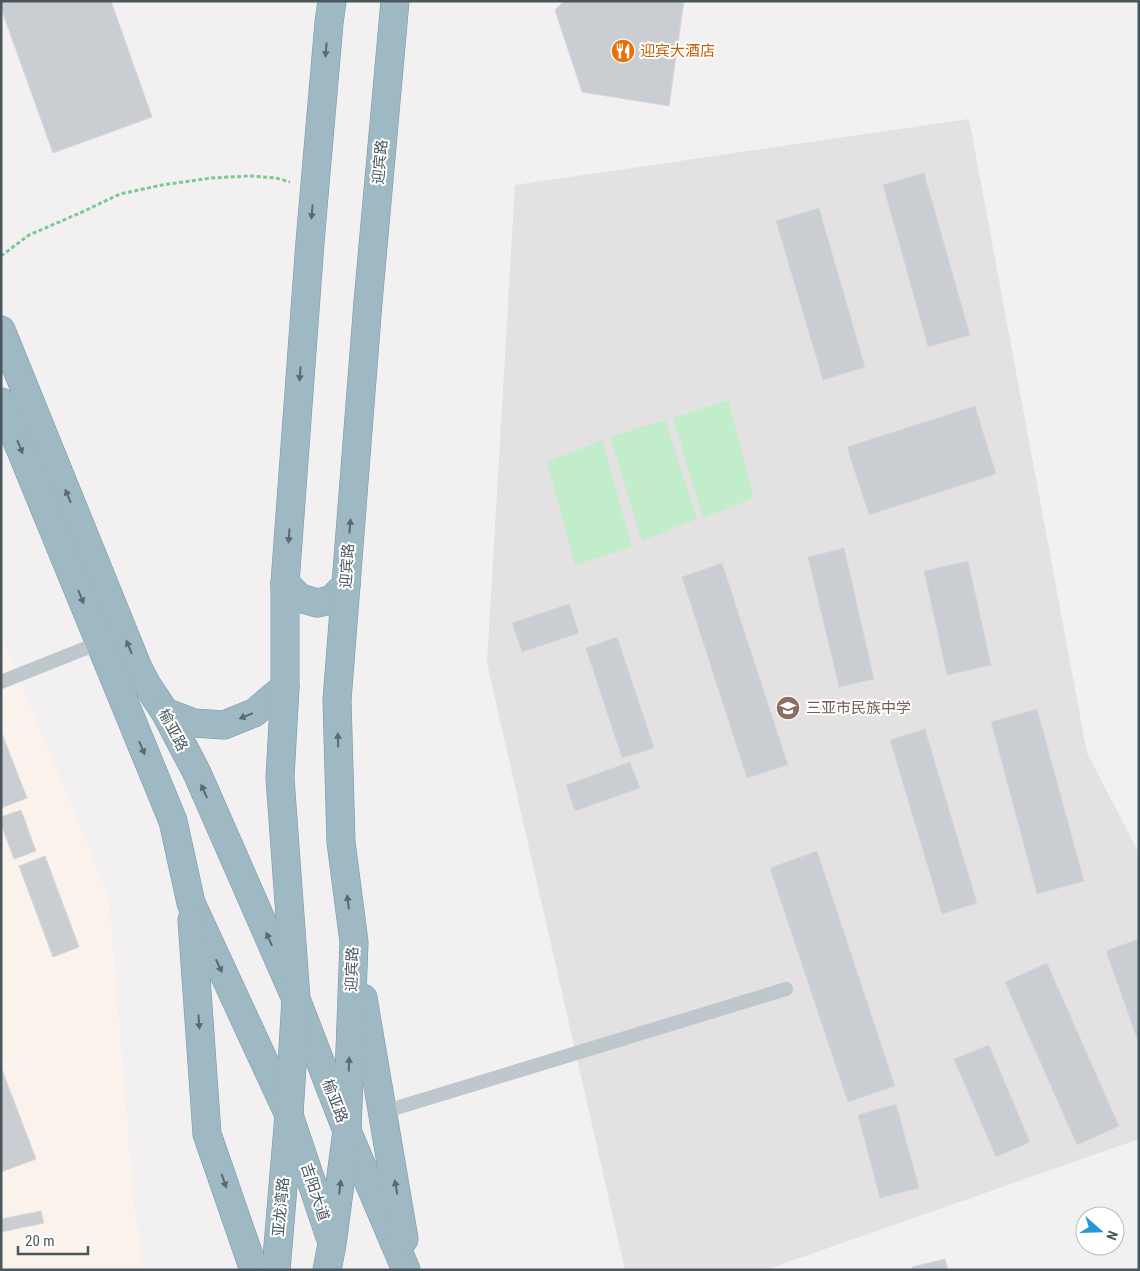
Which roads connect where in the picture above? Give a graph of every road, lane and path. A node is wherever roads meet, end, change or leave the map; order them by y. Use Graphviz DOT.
graph roads {
  1 [pos="332,1"];
  2 [pos="395,1"];
  3 [pos="314,188"];
  4 [pos="1,256"];
  5 [pos="1,330"];
  6 [pos="1,402"];
  7 [pos="285,583"];
  8 [pos="346,585"];
  9 [pos="99,642"];
  10 [pos="1,682"];
  11 [pos="285,687"];
  12 [pos="165,712"];
  13 [pos="190,903"];
  14 [pos="354,942"];
  15 [pos="786,989"];
  16 [pos="296,999"];
  17 [pos="383,1112"];
  18 [pos="290,1115"];
  19 [pos="347,1131"];
  20 [pos="333,1261"];
  21 [pos="254,1270"];
  22 [pos="276,1270"];
  23 [pos="408,1270"];
  1 -- 3 [label="highway, one-way"];
  8 -- 2 [label="highway, 迎宾路, one-way"];
  3 -- 4 [label="path"];
  3 -- 7 [label="highway, one-way"];
  12 -- 5 [label="highway, 榆亚路, one-way"];
  6 -- 9 [label="highway, one-way"];
  7 -- 8 [label="highway"];
  7 -- 11 [label="highway"];
  14 -- 8 [label="highway, 迎宾路, one-way"];
  9 -- 10 [label="lane"];
  9 -- 13 [label="highway, one-way"];
  11 -- 12 [label="highway, one-way"];
  11 -- 16 [label="highway"];
  16 -- 12 [label="highway, 榆亚路, one-way"];
  13 -- 18 [label="highway, one-way"];
  13 -- 21 [label="highway, one-way"];
  14 -- 17 [label="highway"];
  19 -- 14 [label="highway, 迎宾路, one-way"];
  15 -- 17 [label="lane"];
  16 -- 18 [label="highway"];
  16 -- 19 [label="highway, 榆亚路"];
  23 -- 17 [label="highway, one-way"];
  18 -- 20 [label="highway, 吉阳大道"];
  18 -- 22 [label="highway, 亚龙湾路"];
  20 -- 19 [label="highway, one-way"];
  19 -- 23 [label="highway"];
}
